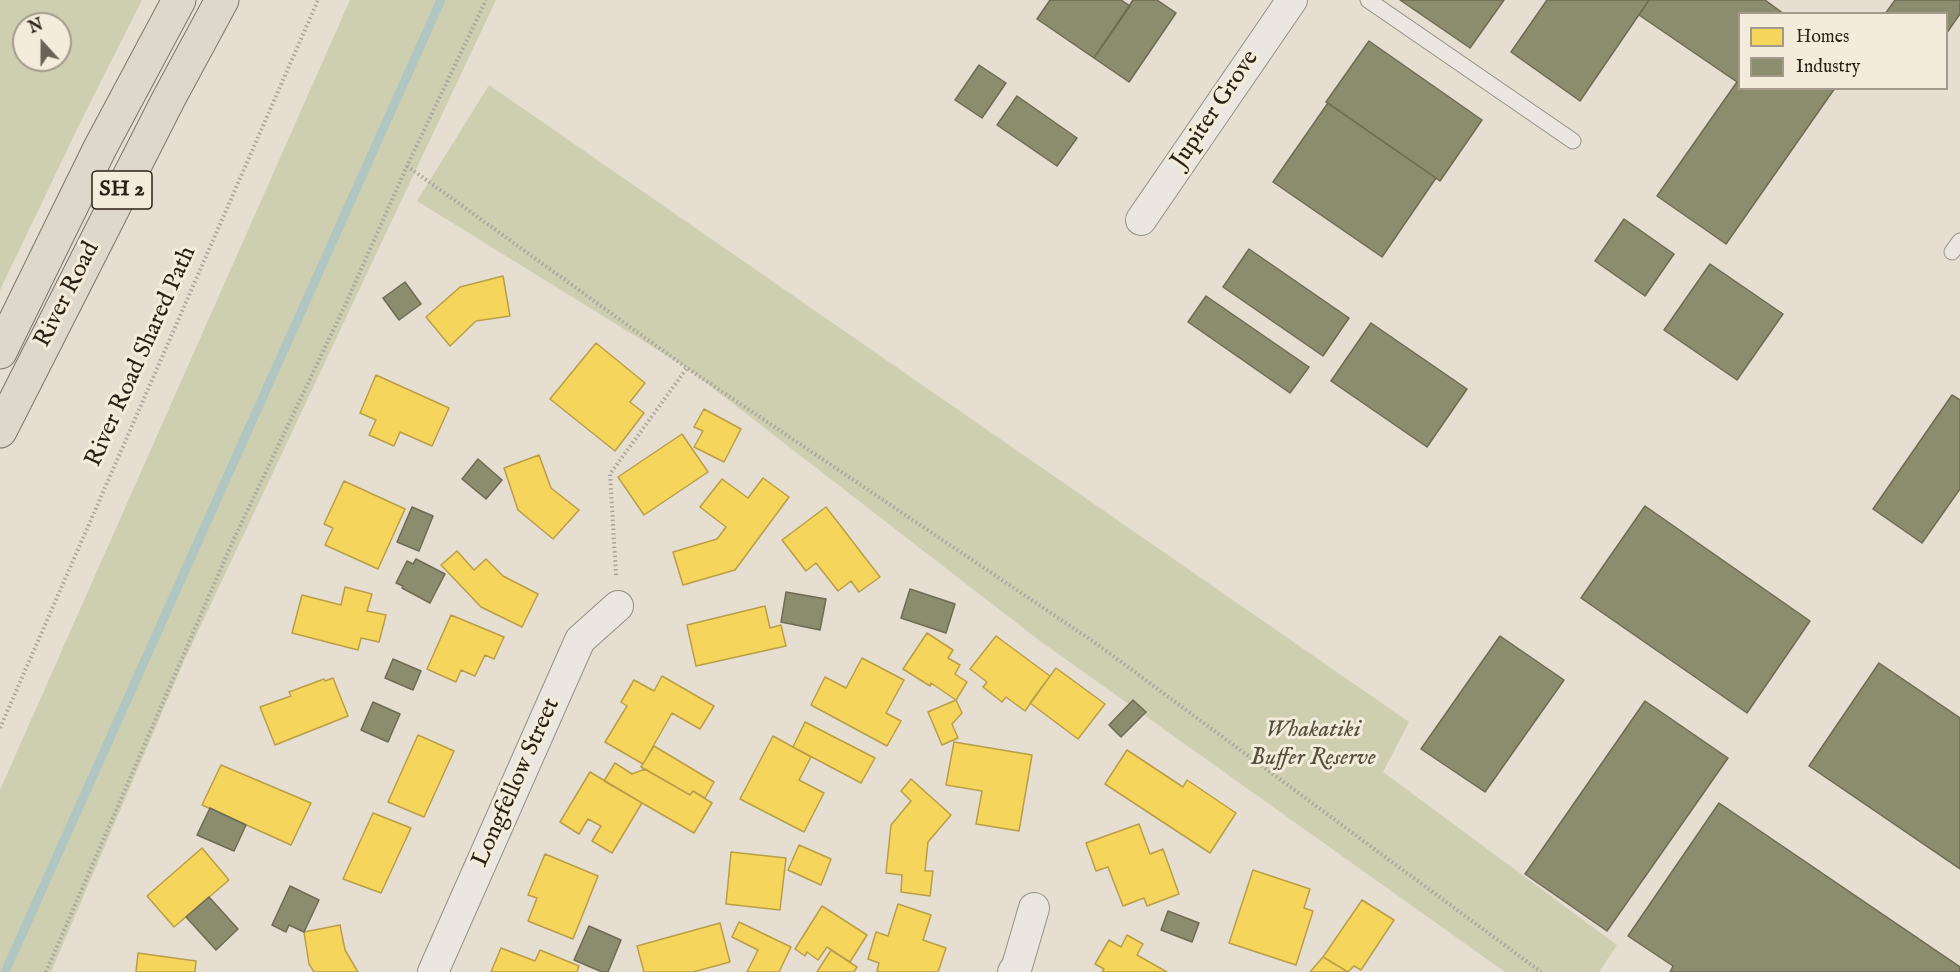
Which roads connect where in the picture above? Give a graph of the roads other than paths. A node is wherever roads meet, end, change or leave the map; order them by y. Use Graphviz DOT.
graph roads {
  1 [pos="179,0"];
  2 [pos="222,0"];
  3 [pos="1292,0"];
  4 [pos="1368,0"];
  5 [pos="1574,141"];
  6 [pos="1141,220"];
  7 [pos="0,352"];
  8 [pos="0,431"];
  9 [pos="618,606"];
  10 [pos="1034,908"];
  11 [pos="433,972"];
  12 [pos="1013,972"];
  1 -- 7 [label="highway, River Road / SH 2"];
  2 -- 8 [label="highway, River Road / SH 2"];
  3 -- 6 [label="street, Jupiter Grove"];
  4 -- 5 [label="lane"];
  9 -- 11 [label="street, Longfellow Street"];
  10 -- 12 [label="street"];
}
